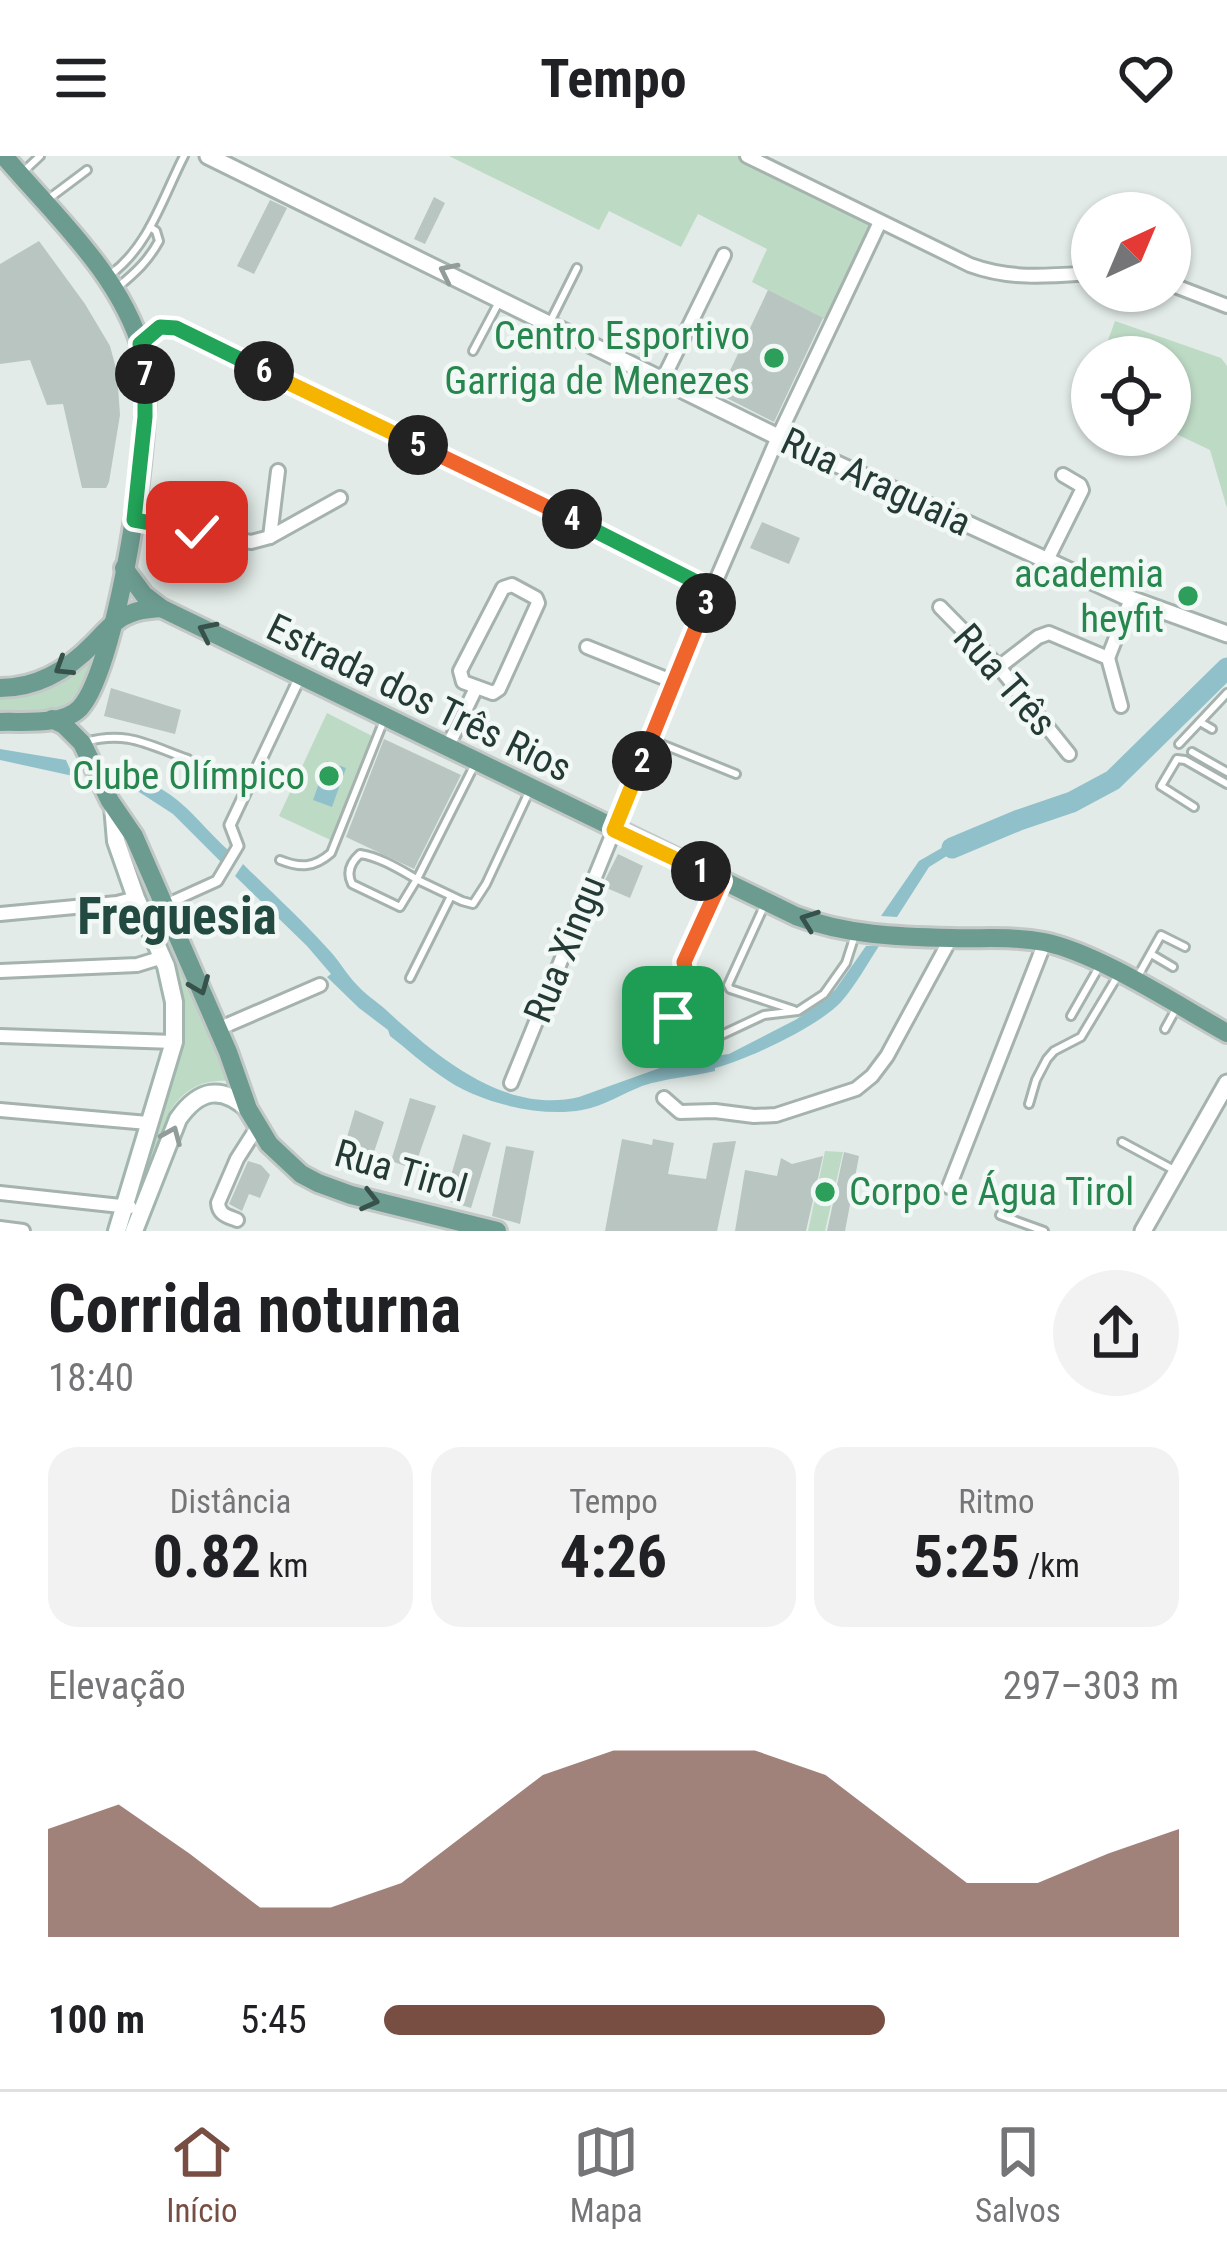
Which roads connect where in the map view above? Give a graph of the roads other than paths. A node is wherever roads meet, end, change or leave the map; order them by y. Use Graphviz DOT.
graph roads {
  1 [pos="40,156"];
  2 [pos="184,156"];
  3 [pos="208,156"];
  4 [pos="747,156"];
  5 [pos="7,157"];
  6 [pos="87,170"];
  7 [pos="20,174"];
  8 [pos="44,203"];
  9 [pos="880,222"];
  10 [pos="150,227"];
  11 [pos="724,255"];
  12 [pos="577,268"];
  13 [pos="1071,274"];
  14 [pos="110,283"];
  15 [pos="1191,292"];
  16 [pos="500,298"];
  17 [pos="1227,306"];
  18 [pos="550,324"];
  19 [pos="140,344"];
  20 [pos="473,351"];
  21 [pos="663,379"];
  22 [pos="778,437"];
  23 [pos="278,471"];
  24 [pos="1063,475"];
  25 [pos="340,498"];
  26 [pos="134,520"];
  27 [pos="197,532"];
  28 [pos="270,538"];
  29 [pos="218,558"];
  30 [pos="1047,560"];
  31 [pos="124,568"];
  32 [pos="712,590"];
  33 [pos="1131,599"];
  34 [pos="161,608"];
  35 [pos="940,608"];
  36 [pos="115,622"];
  37 [pos="1227,634"];
  38 [pos="587,647"];
  39 [pos="1108,658"];
  40 [pos="999,667"];
  41 [pos="300,676"];
  42 [pos="674,682"];
  43 [pos="0,688"];
  44 [pos="476,688"];
  45 [pos="1227,693"];
  46 [pos="1121,706"];
  47 [pos="385,716"];
  48 [pos="52,719"];
  49 [pos="0,722"];
  50 [pos="1200,722"];
  51 [pos="1212,729"];
  52 [pos="650,740"];
  53 [pos="82,743"];
  54 [pos="1179,744"];
  55 [pos="447,748"];
  56 [pos="1192,752"];
  57 [pos="1069,754"];
  58 [pos="188,759"];
  59 [pos="476,762"];
  60 [pos="1227,772"];
  61 [pos="736,774"];
  62 [pos="1227,784"];
  63 [pos="530,789"];
  64 [pos="112,806"];
  65 [pos="1195,808"];
  66 [pos="614,830"];
  67 [pos="280,860"];
  68 [pos="417,880"];
  69 [pos="721,881"];
  70 [pos="451,896"];
  71 [pos="136,898"];
  72 [pos="766,902"];
  73 [pos="164,904"];
  74 [pos="0,914"];
  75 [pos="856,932"];
  76 [pos="951,938"];
  77 [pos="1045,942"];
  78 [pos="1185,947"];
  79 [pos="1150,954"];
  80 [pos="163,957"];
  81 [pos="1100,964"];
  82 [pos="1173,967"];
  83 [pos="0,971"];
  84 [pos="410,978"];
  85 [pos="1127,978"];
  86 [pos="320,985"];
  87 [pos="1178,1005"];
  88 [pos="797,1011"];
  89 [pos="1071,1016"];
  90 [pos="673,1017"];
  91 [pos="218,1029"];
  92 [pos="1165,1029"];
  93 [pos="1225,1034"];
  94 [pos="0,1036"];
  95 [pos="174,1042"];
  96 [pos="698,1046"];
  97 [pos="511,1083"];
  98 [pos="1227,1083"];
  99 [pos="664,1098"];
  100 [pos="1030,1104"];
  101 [pos="0,1109"];
  102 [pos="253,1117"];
  103 [pos="148,1123"];
  104 [pos="1121,1142"];
  105 [pos="1177,1172"];
  106 [pos="949,1187"];
  107 [pos="0,1193"];
  108 [pos="133,1208"];
  109 [pos="1000,1215"];
  110 [pos="237,1220"];
  111 [pos="0,1228"];
  112 [pos="23,1231"];
  113 [pos="117,1231"];
  114 [pos="134,1231"];
  115 [pos="497,1231"];
  116 [pos="1044,1231"];
  117 [pos="1143,1231"];
  1 -- 7 [label="lane"];
  2 -- 10 [label="lane"];
  16 -- 3 [label="street, Rua Araguaia, one-way"];
  4 -- 9 [label="street"];
  5 -- 7 [label="main road"];
  6 -- 8 [label="lane"];
  7 -- 8 [label="main road"];
  8 -- 14 [label="main road"];
  9 -- 13 [label="street"];
  9 -- 22 [label="street, Rua Xingu"];
  10 -- 14 [label="lane"];
  10 -- 14 [label="lane"];
  11 -- 21 [label="street"];
  12 -- 18 [label="lane"];
  14 -- 19 [label="main road"];
  15 -- 17 [label="street"];
  16 -- 18 [label="street, Rua Araguaia"];
  16 -- 20 [label="lane"];
  18 -- 21 [label="street, Rua Araguaia"];
  19 -- 26 [label="main road"];
  19 -- 32 [label="street"];
  21 -- 22 [label="street, Rua Araguaia"];
  22 -- 30 [label="street, Rua Araguaia"];
  22 -- 32 [label="street, Rua Xingu"];
  23 -- 28 [label="street"];
  24 -- 30 [label="street"];
  25 -- 28 [label="street"];
  26 -- 27 [label="street"];
  26 -- 31 [label="main road"];
  27 -- 28 [label="street"];
  27 -- 29 [label="lane"];
  30 -- 33 [label="street, Rua Araguaia"];
  31 -- 34 [label="main road, Estrada dos Três Rios"];
  31 -- 36 [label="main road"];
  32 -- 42 [label="street, Rua Xingu"];
  33 -- 37 [label="street, Rua Araguaia"];
  33 -- 39 [label="street"];
  34 -- 36 [label="main road"];
  41 -- 34 [label="main road, Estrada dos Três Rios, one-way"];
  35 -- 40 [label="street, Rua Três"];
  36 -- 43 [label="main road, one-way"];
  36 -- 48 [label="main road"];
  38 -- 42 [label="street"];
  39 -- 40 [label="street"];
  39 -- 46 [label="street"];
  40 -- 57 [label="street, Rua Três"];
  41 -- 47 [label="main road, Estrada dos Três Rios"];
  41 -- 73 [label="street"];
  42 -- 52 [label="street, Rua Xingu"];
  44 -- 44 [label="street"];
  44 -- 55 [label="street"];
  45 -- 50 [label="lane"];
  47 -- 55 [label="main road, Estrada dos Três Rios"];
  47 -- 67 [label="lane"];
  48 -- 49 [label="main road"];
  48 -- 53 [label="main road"];
  50 -- 51 [label="lane"];
  50 -- 54 [label="lane"];
  52 -- 61 [label="lane"];
  52 -- 66 [label="street, Rua Xingu"];
  53 -- 58 [label="lane"];
  53 -- 64 [label="main road"];
  55 -- 59 [label="main road, Estrada dos Três Rios"];
  56 -- 60 [label="lane"];
  59 -- 63 [label="main road, Estrada dos Três Rios"];
  59 -- 68 [label="lane"];
  62 -- 65 [label="lane"];
  63 -- 66 [label="main road, Estrada dos Três Rios"];
  63 -- 70 [label="lane"];
  64 -- 71 [label="main road"];
  64 -- 73 [label="main road"];
  66 -- 69 [label="main road, Estrada dos Três Rios"];
  66 -- 97 [label="street, Rua Xingu"];
  68 -- 68 [label="lane"];
  68 -- 70 [label="lane"];
  69 -- 72 [label="main road, Estrada dos Três Rios"];
  69 -- 90 [label="lane"];
  70 -- 84 [label="lane"];
  71 -- 74 [label="street"];
  71 -- 80 [label="main road"];
  75 -- 72 [label="main road, Estrada dos Três Rios, one-way"];
  72 -- 88 [label="lane"];
  73 -- 91 [label="main road, one-way"];
  75 -- 76 [label="main road, Estrada dos Três Rios"];
  75 -- 88 [label="lane"];
  76 -- 77 [label="main road, Estrada dos Três Rios"];
  76 -- 99 [label="street"];
  77 -- 81 [label="main road, Estrada dos Três Rios"];
  77 -- 106 [label="street"];
  78 -- 79 [label="lane"];
  79 -- 82 [label="lane"];
  79 -- 85 [label="lane"];
  80 -- 83 [label="street"];
  80 -- 95 [label="main road"];
  81 -- 85 [label="main road, Estrada dos Três Rios"];
  81 -- 89 [label="lane"];
  85 -- 87 [label="main road, Estrada dos Três Rios"];
  85 -- 100 [label="lane"];
  86 -- 91 [label="street"];
  87 -- 92 [label="lane"];
  87 -- 93 [label="main road, Estrada dos Três Rios"];
  88 -- 96 [label="lane"];
  91 -- 102 [label="main road"];
  94 -- 95 [label="street"];
  95 -- 103 [label="main road"];
  98 -- 105 [label="street"];
  101 -- 103 [label="street"];
  108 -- 102 [label="main road, one-way"];
  102 -- 110 [label="street"];
  102 -- 115 [label="main road, Rua Tirol, one-way"];
  103 -- 108 [label="main road"];
  104 -- 105 [label="lane"];
  105 -- 117 [label="street"];
  107 -- 108 [label="street"];
  108 -- 113 [label="main road"];
  108 -- 114 [label="main road"];
  109 -- 116 [label="lane"];
  111 -- 112 [label="street"];
}
